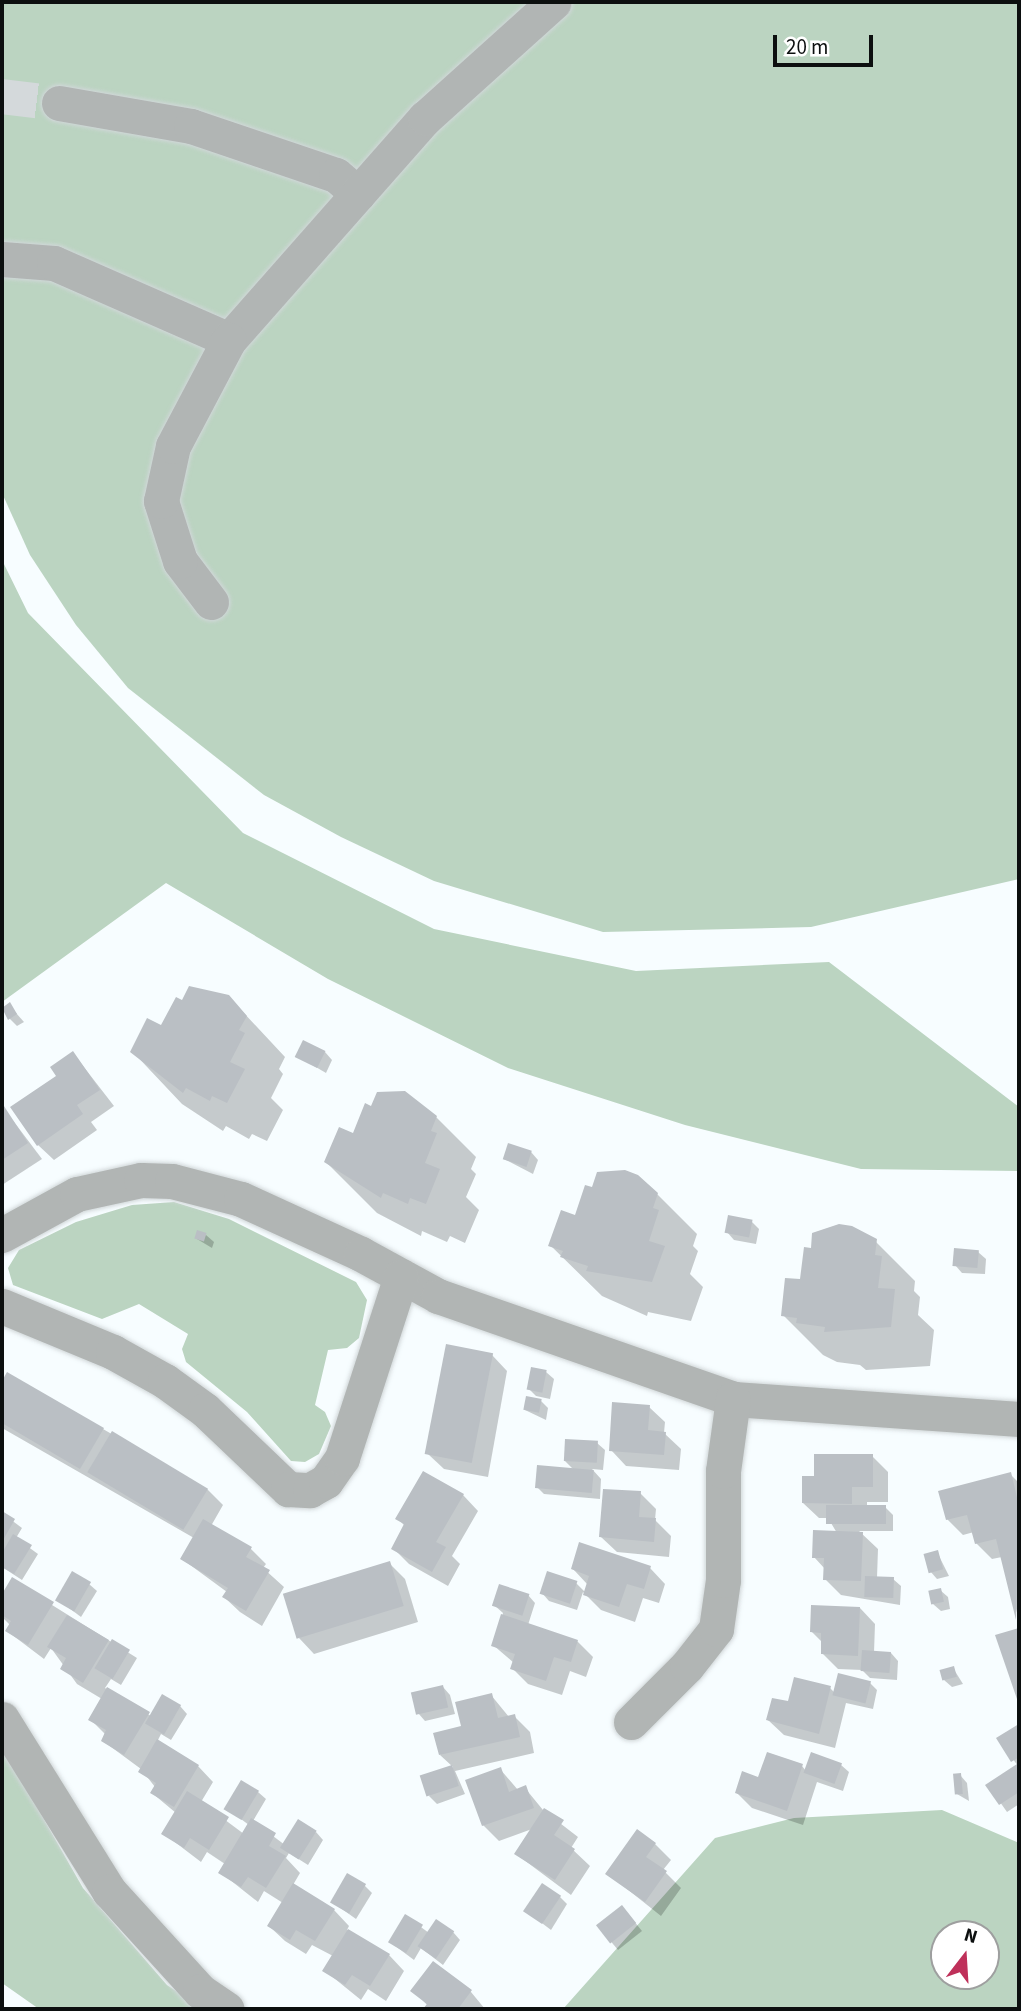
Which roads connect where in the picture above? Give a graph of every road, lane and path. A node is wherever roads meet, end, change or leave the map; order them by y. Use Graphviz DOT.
graph roads {
  1 [pos="554,2"];
  2 [pos="59,103"];
  3 [pos="358,194"];
  4 [pos="2,259"];
  5 [pos="229,340"];
  6 [pos="211,602"];
  7 [pos="2,1235"];
  8 [pos="401,1276"];
  9 [pos="2,1306"];
  10 [pos="733,1399"];
  11 [pos="1019,1419"];
  12 [pos="2,1719"];
  13 [pos="631,1723"];
  14 [pos="227,2009"];
  1 -- 3 [label="street"];
  2 -- 3 [label="street"];
  3 -- 5 [label="street"];
  4 -- 5 [label="street"];
  5 -- 6 [label="street"];
  7 -- 8 [label="street"];
  8 -- 9 [label="street"];
  8 -- 10 [label="street"];
  10 -- 11 [label="street"];
  10 -- 13 [label="street"];
  12 -- 14 [label="street"];
}
